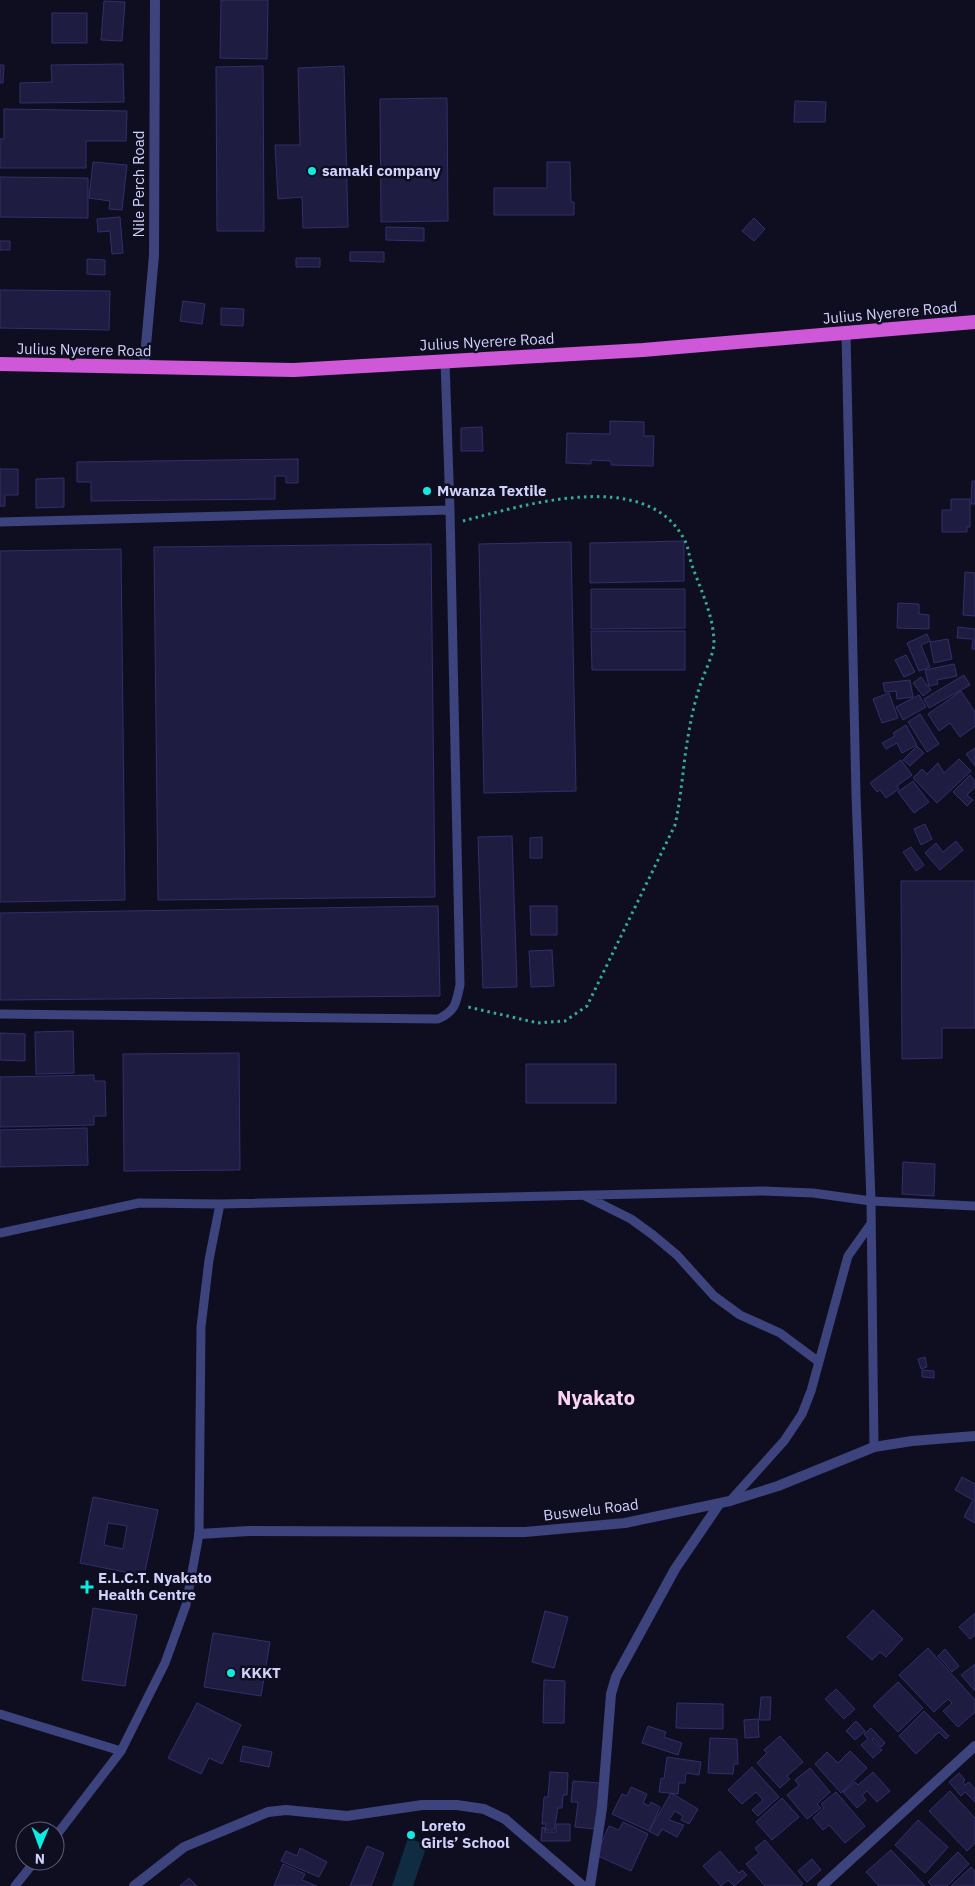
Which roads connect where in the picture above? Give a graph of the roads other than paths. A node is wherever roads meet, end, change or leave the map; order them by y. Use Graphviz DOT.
graph roads {
  1 [pos="155,0"];
  2 [pos="975,322"];
  3 [pos="846,333"];
  4 [pos="444,360"];
  5 [pos="0,364"];
  6 [pos="144,368"];
  7 [pos="450,510"];
  8 [pos="0,522"];
  9 [pos="0,1014"];
  10 [pos="582,1194"];
  11 [pos="870,1201"];
  12 [pos="220,1204"];
  13 [pos="975,1206"];
  14 [pos="870,1225"];
  15 [pos="0,1233"];
  16 [pos="819,1362"];
  17 [pos="975,1436"];
  18 [pos="874,1447"];
  19 [pos="725,1502"];
  20 [pos="198,1534"];
  21 [pos="0,1714"];
  22 [pos="975,1746"];
  23 [pos="122,1750"];
  24 [pos="65,1824"];
  25 [pos="27,1871"];
  26 [pos="15,1886"];
  27 [pos="134,1886"];
  28 [pos="583,1886"];
  29 [pos="590,1886"];
  30 [pos="822,1886"];
  1 -- 6 [label="street, Nile Perch Road"];
  2 -- 3 [label="highway, Julius Nyerere Road"];
  3 -- 4 [label="highway, Julius Nyerere Road"];
  3 -- 11 [label="lane"];
  4 -- 6 [label="highway, Julius Nyerere Road"];
  4 -- 7 [label="lane"];
  5 -- 6 [label="highway, Julius Nyerere Road"];
  7 -- 8 [label="lane"];
  7 -- 9 [label="lane"];
  10 -- 11 [label="lane"];
  10 -- 12 [label="lane"];
  10 -- 16 [label="lane"];
  11 -- 13 [label="lane"];
  11 -- 14 [label="lane"];
  12 -- 15 [label="lane"];
  12 -- 20 [label="lane"];
  14 -- 16 [label="lane"];
  14 -- 18 [label="lane"];
  16 -- 19 [label="lane"];
  17 -- 18 [label="street, Buswelu Road"];
  18 -- 19 [label="street, Buswelu Road"];
  19 -- 20 [label="street, Buswelu Road"];
  19 -- 29 [label="street"];
  20 -- 23 [label="lane"];
  21 -- 23 [label="lane"];
  22 -- 30 [label="street"];
  23 -- 24 [label="lane"];
  25 -- 26 [label="lane"];
  27 -- 28 [label="street"];
}
